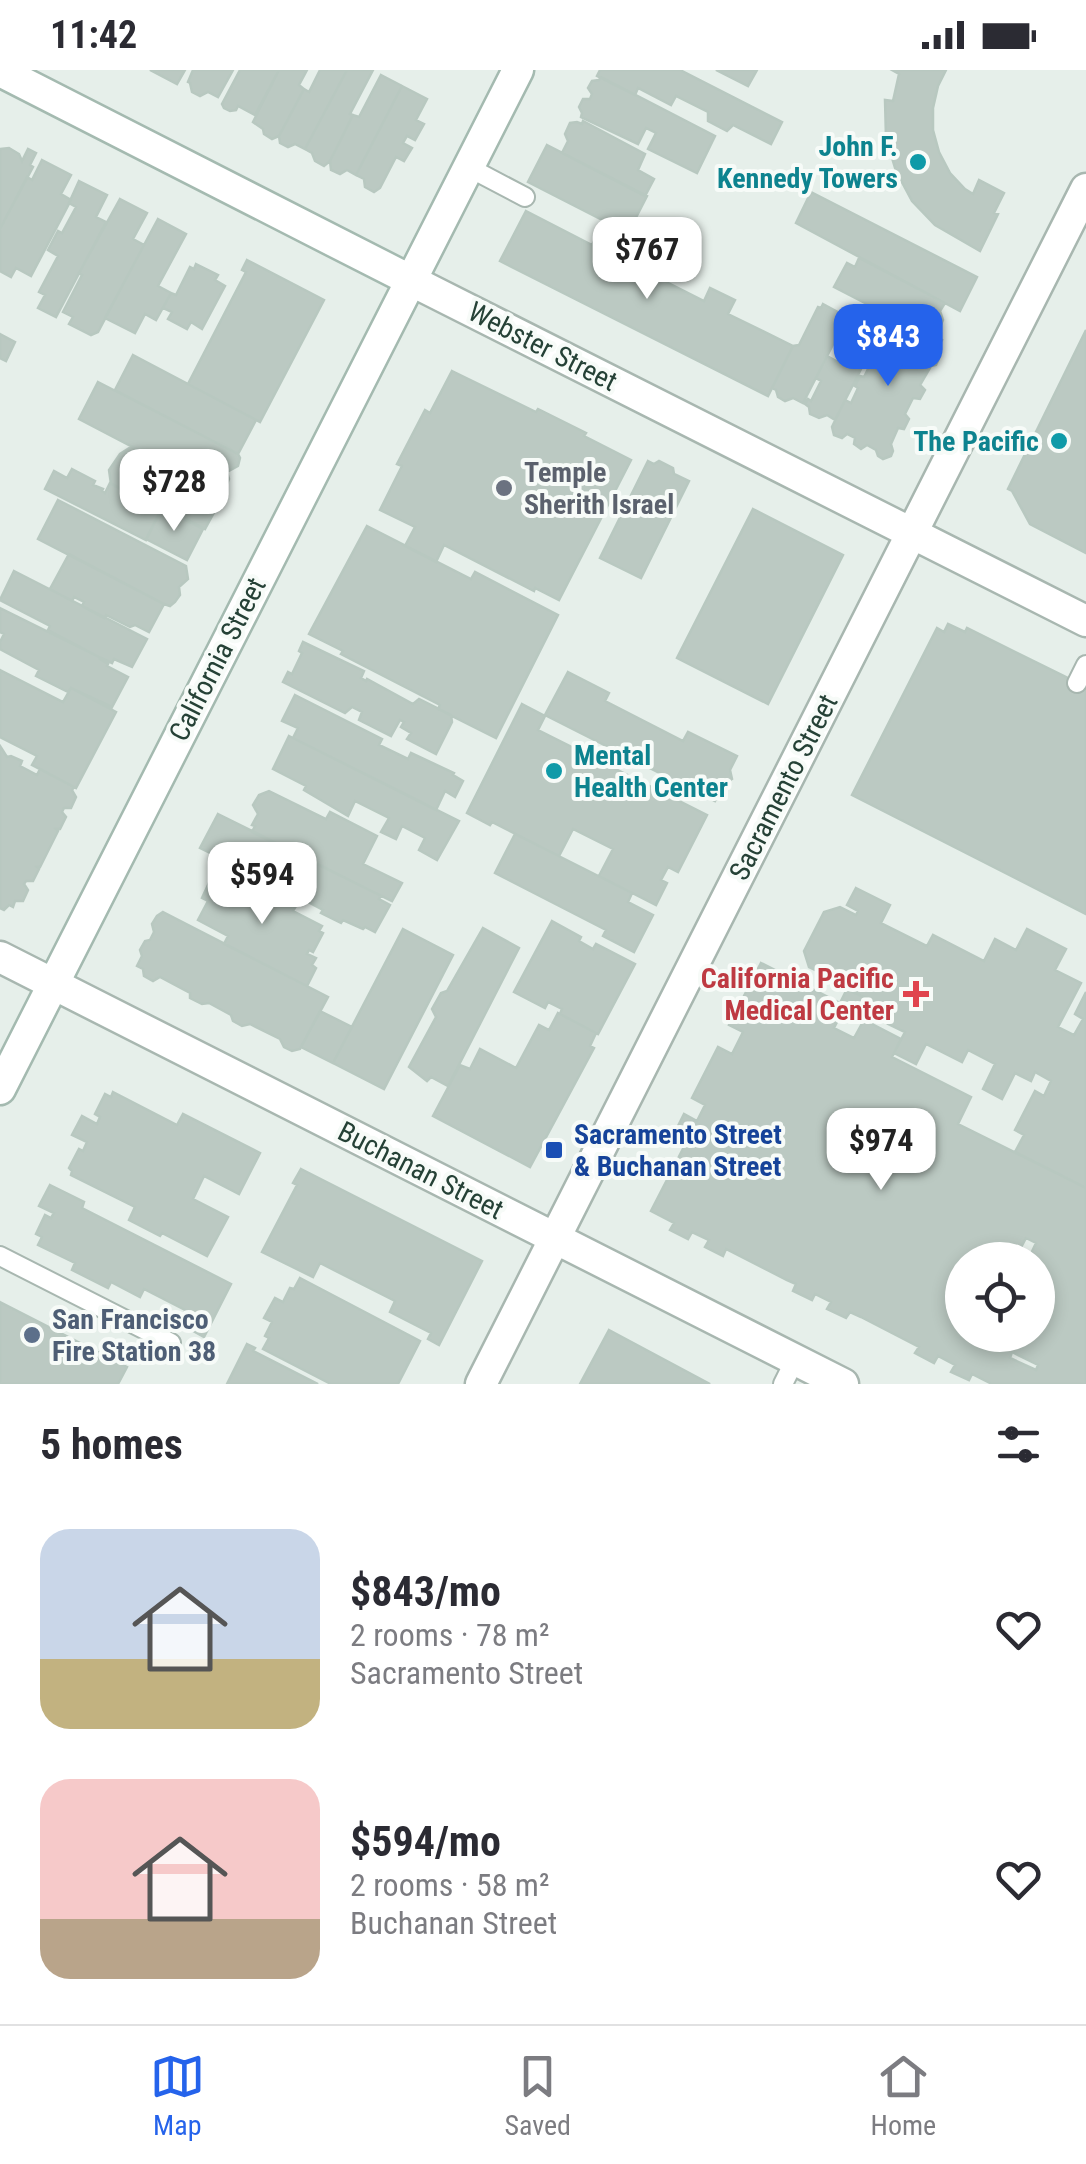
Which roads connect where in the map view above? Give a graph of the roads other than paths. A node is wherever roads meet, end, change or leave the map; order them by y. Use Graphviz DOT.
graph roads {
  1 [pos="518,70"];
  2 [pos="0,71"];
  3 [pos="468,167"];
  4 [pos="525,197"];
  5 [pos="1083,202"];
  6 [pos="410,280"];
  7 [pos="912,532"];
  8 [pos="1086,620"];
  9 [pos="1086,665"];
  10 [pos="1078,683"];
  11 [pos="0,957"];
  12 [pos="53,984"];
  13 [pos="0,1089"];
  14 [pos="555,1238"];
  15 [pos="0,1256"];
  16 [pos="171,1343"];
  17 [pos="789,1372"];
  18 [pos="481,1384"];
  19 [pos="843,1384"];
  1 -- 3 [label="street, California Street"];
  2 -- 6 [label="street, Webster Street"];
  3 -- 4 [label="lane"];
  3 -- 6 [label="street, California Street"];
  5 -- 7 [label="street, Sacramento Street"];
  6 -- 7 [label="street, Webster Street"];
  6 -- 12 [label="street, California Street"];
  7 -- 8 [label="street, Webster Street"];
  7 -- 14 [label="street, Sacramento Street"];
  9 -- 10 [label="lane"];
  11 -- 12 [label="street, Buchanan Street"];
  12 -- 13 [label="street, California Street"];
  12 -- 14 [label="street, Buchanan Street"];
  14 -- 17 [label="street, Buchanan Street"];
  14 -- 18 [label="street, Sacramento Street"];
  15 -- 16 [label="lane"];
  17 -- 19 [label="street, Buchanan Street"];
}
